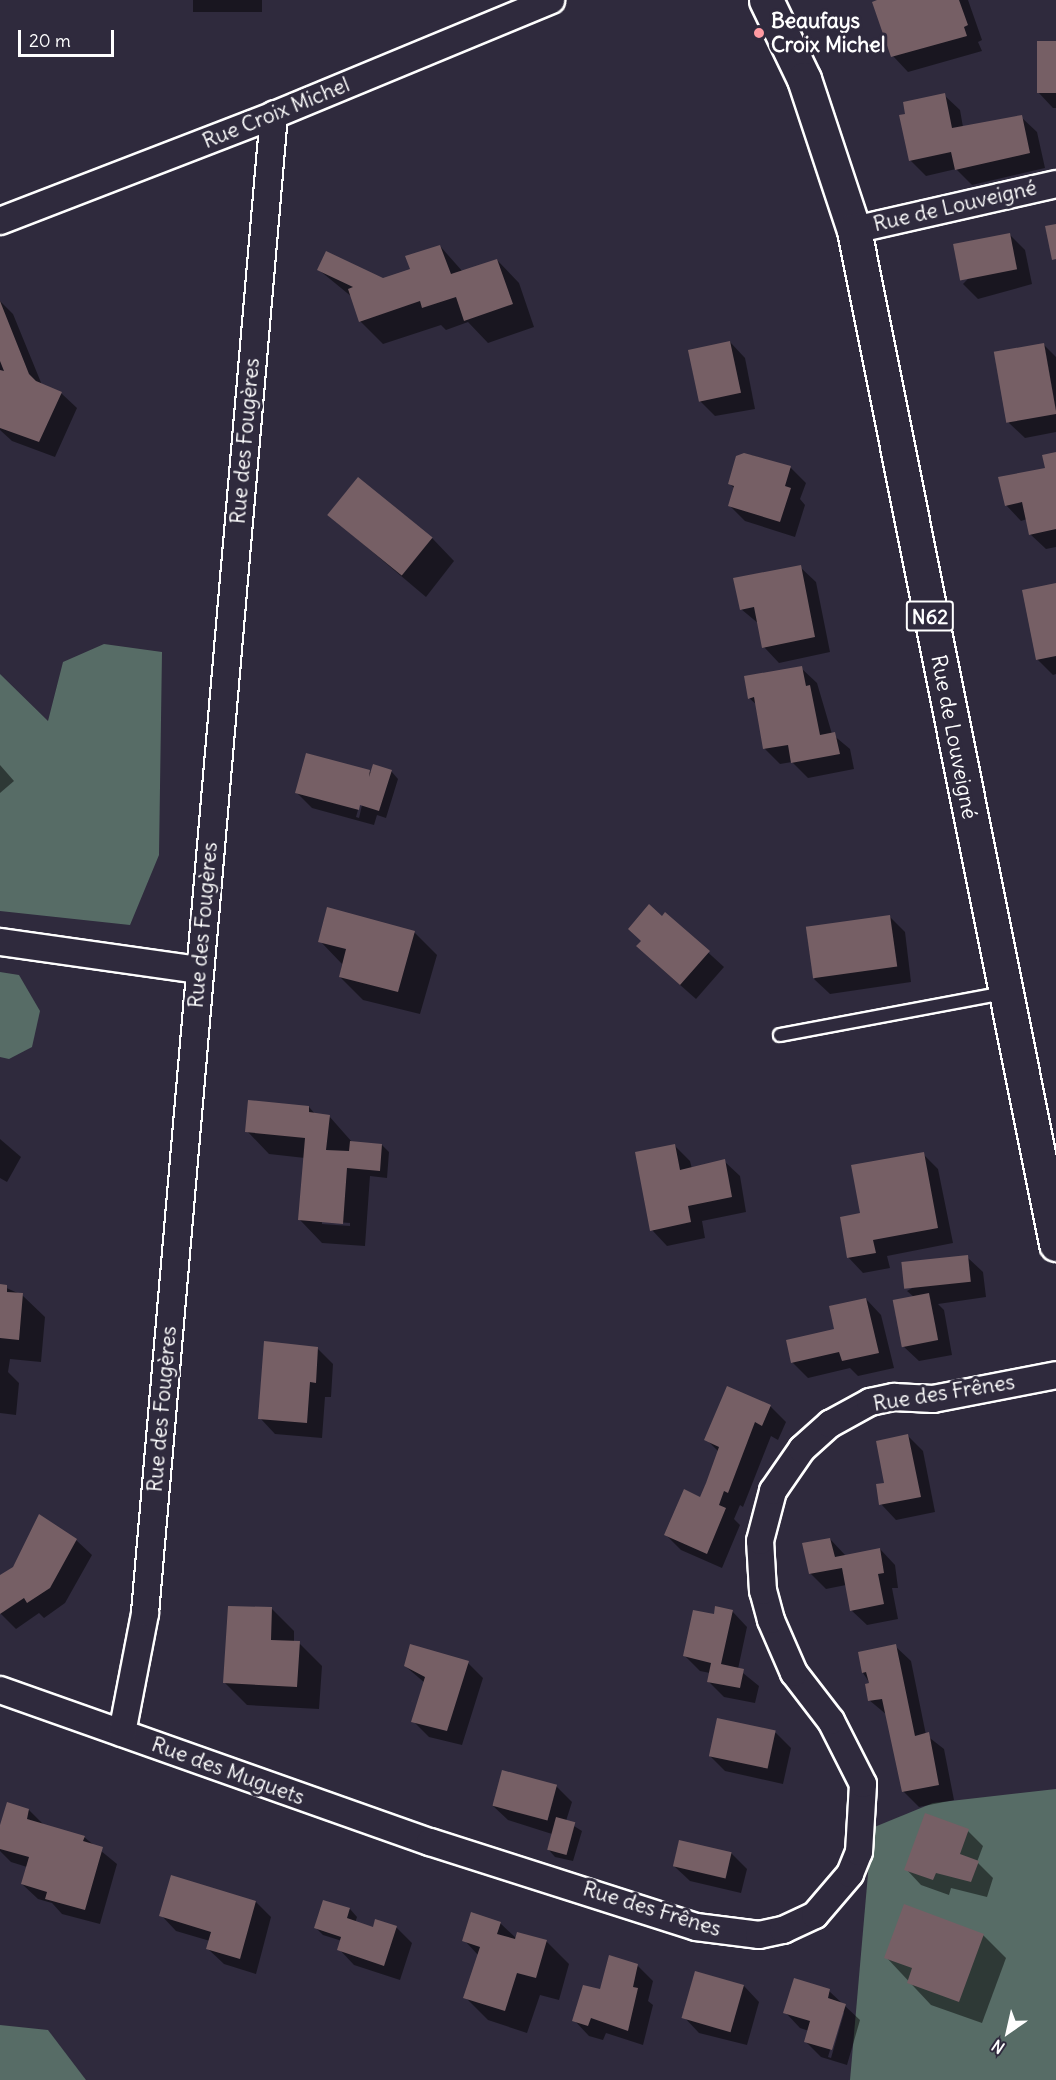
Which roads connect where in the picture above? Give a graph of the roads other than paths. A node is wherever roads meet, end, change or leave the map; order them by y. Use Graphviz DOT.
graph roads {
  1 [pos="551,0"];
  2 [pos="766,0"];
  3 [pos="274,115"];
  4 [pos="1056,183"];
  5 [pos="0,221"];
  6 [pos="854,230"];
  7 [pos="0,942"];
  8 [pos="199,970"];
  9 [pos="1004,993"];
  10 [pos="780,1035"];
  11 [pos="1056,1244"];
  12 [pos="1056,1375"];
  13 [pos="0,1690"];
  14 [pos="122,1732"];
  15 [pos="457,1851"];
  1 -- 3 [label="street, Rue Croix Michel"];
  2 -- 6 [label="main road, Rue de Louveigné / N62"];
  3 -- 5 [label="street, Rue Croix Michel"];
  3 -- 8 [label="street, Rue des Fougères"];
  4 -- 6 [label="street, Rue de Louveigné"];
  6 -- 9 [label="main road, Rue de Louveigné / N62"];
  7 -- 8 [label="street"];
  8 -- 14 [label="street, Rue des Fougères"];
  9 -- 10 [label="lane"];
  9 -- 11 [label="main road, Rue de Louveigné / N62"];
  12 -- 15 [label="street, Rue des Frênes"];
  13 -- 14 [label="street, Rue des Muguets"];
  14 -- 15 [label="street, Rue des Muguets"];
}
